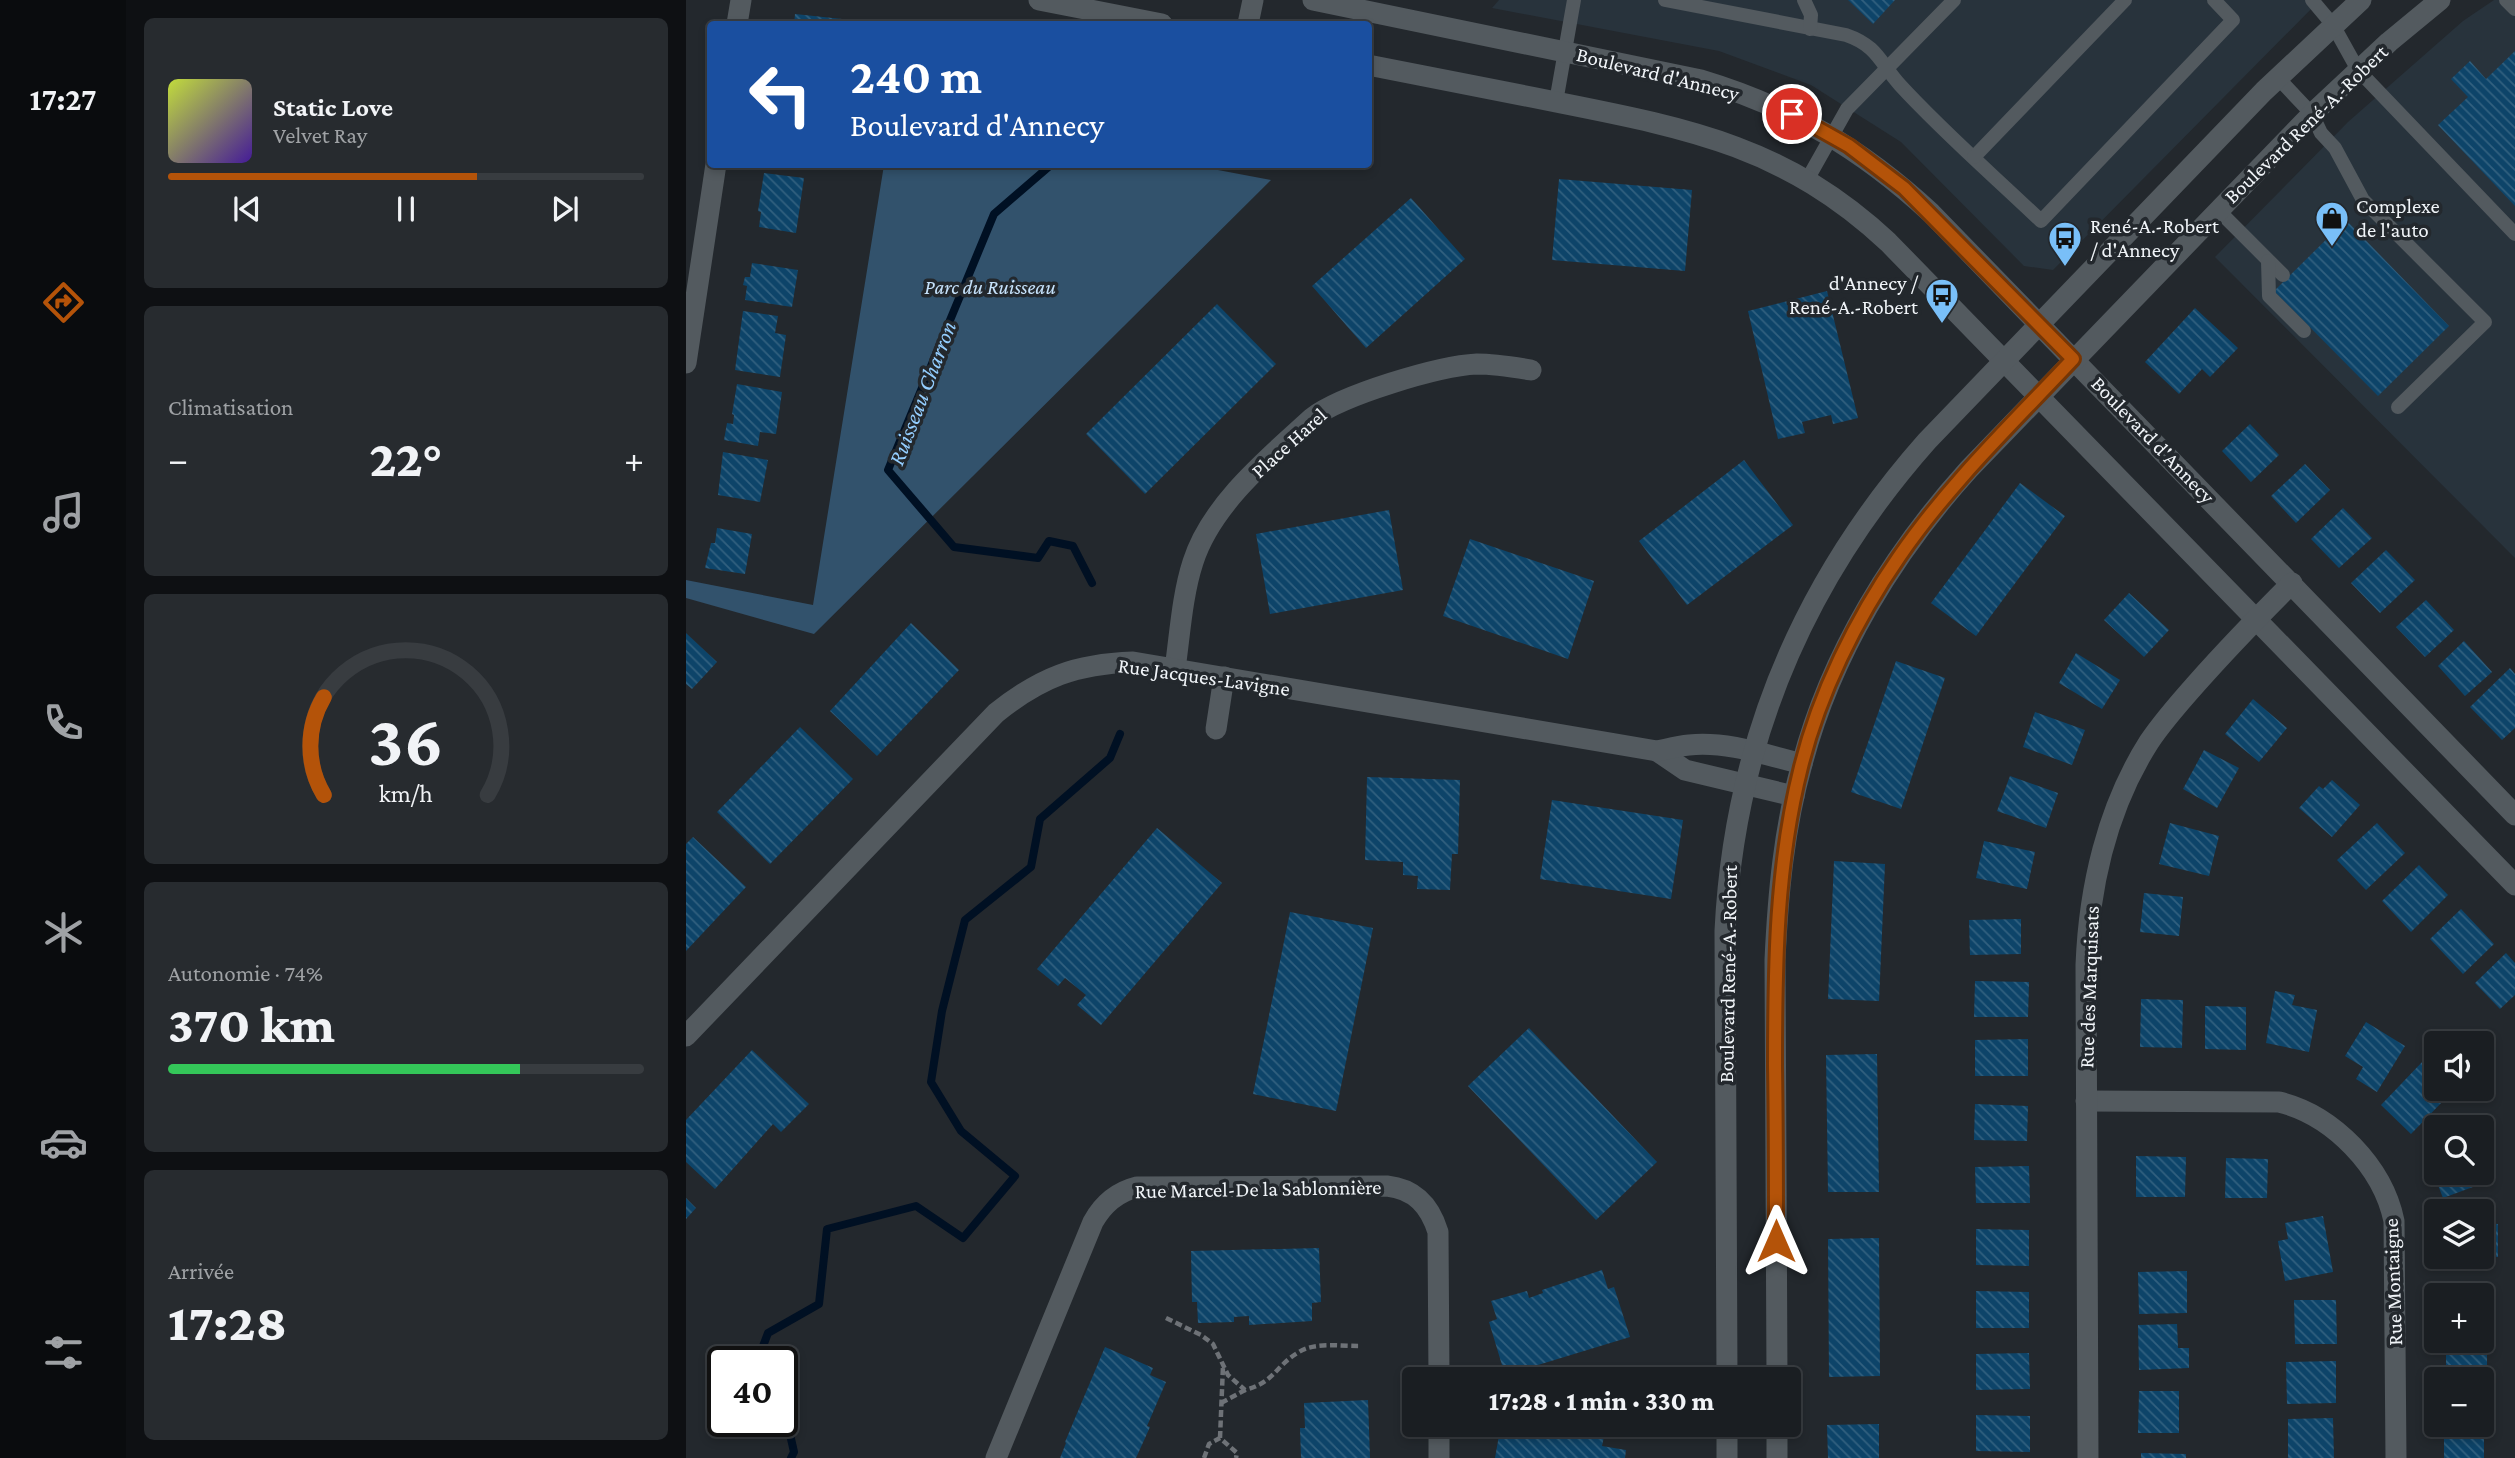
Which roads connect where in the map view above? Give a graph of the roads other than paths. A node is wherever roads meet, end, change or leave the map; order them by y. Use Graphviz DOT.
graph roads {
  1 [pos="741,0"];
  2 [pos="1039,0"];
  3 [pos="1253,0"];
  4 [pos="1313,0"];
  5 [pos="1574,0"];
  6 [pos="1665,0"];
  7 [pos="1804,0"];
  8 [pos="1954,0"];
  9 [pos="2125,0"];
  10 [pos="2214,0"];
  11 [pos="2312,0"];
  12 [pos="2361,0"];
  13 [pos="2440,0"];
  14 [pos="2506,0"];
  15 [pos="2515,9"];
  16 [pos="738,21"];
  17 [pos="1146,21"];
  18 [pos="1249,21"];
  19 [pos="2333,24"];
  20 [pos="1810,29"];
  21 [pos="1565,51"];
  22 [pos="1372,66"];
  23 [pos="1888,68"];
  24 [pos="2358,70"];
  25 [pos="2278,78"];
  26 [pos="1556,102"];
  27 [pos="2312,114"];
  28 [pos="1832,136"];
  29 [pos="1974,157"];
  30 [pos="715,168"];
  31 [pos="1807,180"];
  32 [pos="2218,210"];
  33 [pos="696,225"];
  34 [pos="2515,234"];
  35 [pos="2268,261"];
  36 [pos="2283,275"];
  37 [pos="2038,325"];
  38 [pos="2304,331"];
  39 [pos="2073,359"];
  40 [pos="2004,361"];
  41 [pos="686,363"];
  42 [pos="1531,370"];
  43 [pos="2038,397"];
  44 [pos="2398,407"];
  45 [pos="2292,583"];
  46 [pos="2255,620"];
  47 [pos="1175,669"];
  48 [pos="1224,677"];
  49 [pos="1216,729"];
  50 [pos="1657,751"];
  51 [pos="1753,752"];
  52 [pos="1802,764"];
  53 [pos="1745,784"];
  54 [pos="1794,796"];
  55 [pos="2515,815"];
  56 [pos="2515,885"];
  57 [pos="686,1036"];
  58 [pos="2086,1101"];
  59 [pos="1439,1367"];
  60 [pos="1727,1367"];
  61 [pos="1776,1367"];
  62 [pos="1439,1437"];
  63 [pos="1727,1437"];
  64 [pos="1777,1437"];
  65 [pos="996,1458"];
  66 [pos="1439,1458"];
  67 [pos="1727,1458"];
  68 [pos="1777,1458"];
  69 [pos="2088,1458"];
  70 [pos="2396,1458"];
  1 -- 16 [label="street"];
  2 -- 17 [label="street"];
  3 -- 18 [label="street"];
  4 -- 21 [label="street, Boulevard d'Annecy"];
  5 -- 21 [label="lane"];
  6 -- 20 [label="lane"];
  7 -- 20 [label="lane"];
  8 -- 23 [label="lane"];
  9 -- 29 [label="lane"];
  10 -- 29 [label="lane"];
  11 -- 19 [label="lane"];
  12 -- 19 [label="street, Boulevard René-A.-Robert"];
  13 -- 24 [label="street, Boulevard René-A.-Robert"];
  14 -- 15 [label="lane"];
  19 -- 24 [label="lane"];
  19 -- 25 [label="street, Boulevard René-A.-Robert"];
  20 -- 23 [label="lane"];
  21 -- 26 [label="lane"];
  21 -- 28 [label="street, Boulevard d'Annecy"];
  22 -- 26 [label="street"];
  23 -- 28 [label="lane"];
  23 -- 29 [label="lane"];
  24 -- 27 [label="street, Boulevard René-A.-Robert"];
  24 -- 34 [label="lane"];
  25 -- 27 [label="lane"];
  25 -- 37 [label="street, Boulevard René-A.-Robert"];
  26 -- 31 [label="street"];
  27 -- 32 [label="street, Boulevard René-A.-Robert"];
  27 -- 44 [label="lane"];
  28 -- 31 [label="lane"];
  28 -- 37 [label="street, Boulevard d'Annecy"];
  30 -- 33 [label="street"];
  31 -- 40 [label="street"];
  32 -- 35 [label="lane"];
  32 -- 39 [label="street, Boulevard René-A.-Robert"];
  33 -- 41 [label="street"];
  35 -- 36 [label="lane"];
  35 -- 38 [label="lane"];
  37 -- 39 [label="street, Boulevard d'Annecy"];
  37 -- 40 [label="street, Boulevard René-A.-Robert"];
  39 -- 43 [label="street, Boulevard René-A.-Robert"];
  39 -- 45 [label="street, Boulevard d'Annecy"];
  40 -- 43 [label="street"];
  40 -- 51 [label="street, Boulevard René-A.-Robert"];
  42 -- 47 [label="street, Place Harel"];
  43 -- 46 [label="street"];
  43 -- 52 [label="street, Boulevard René-A.-Robert"];
  45 -- 46 [label="street, Rue des Marquisats"];
  45 -- 55 [label="street, Boulevard d'Annecy"];
  46 -- 56 [label="street"];
  46 -- 58 [label="street, Rue des Marquisats"];
  47 -- 48 [label="street, Rue Jacques-Lavigne"];
  47 -- 57 [label="street, Rue Jacques-Lavigne"];
  48 -- 49 [label="street"];
  48 -- 50 [label="street, Rue Jacques-Lavigne"];
  50 -- 51 [label="street, Rue Jacques-Lavigne"];
  50 -- 53 [label="street, Rue Jacques-Lavigne"];
  51 -- 52 [label="street, Rue Jacques-Lavigne"];
  51 -- 53 [label="street, Boulevard René-A.-Robert"];
  52 -- 54 [label="street, Boulevard René-A.-Robert"];
  53 -- 54 [label="street, Rue Jacques-Lavigne"];
  53 -- 60 [label="street, Boulevard René-A.-Robert"];
  54 -- 61 [label="street, Boulevard René-A.-Robert"];
  58 -- 69 [label="street, Rue des Marquisats"];
  58 -- 70 [label="street, Rue Montaigne"];
  59 -- 65 [label="street, Rue Marcel-De la Sablonnière"];
  62 -- 66 [label="street"];
  63 -- 67 [label="street"];
  64 -- 68 [label="street"];
}
